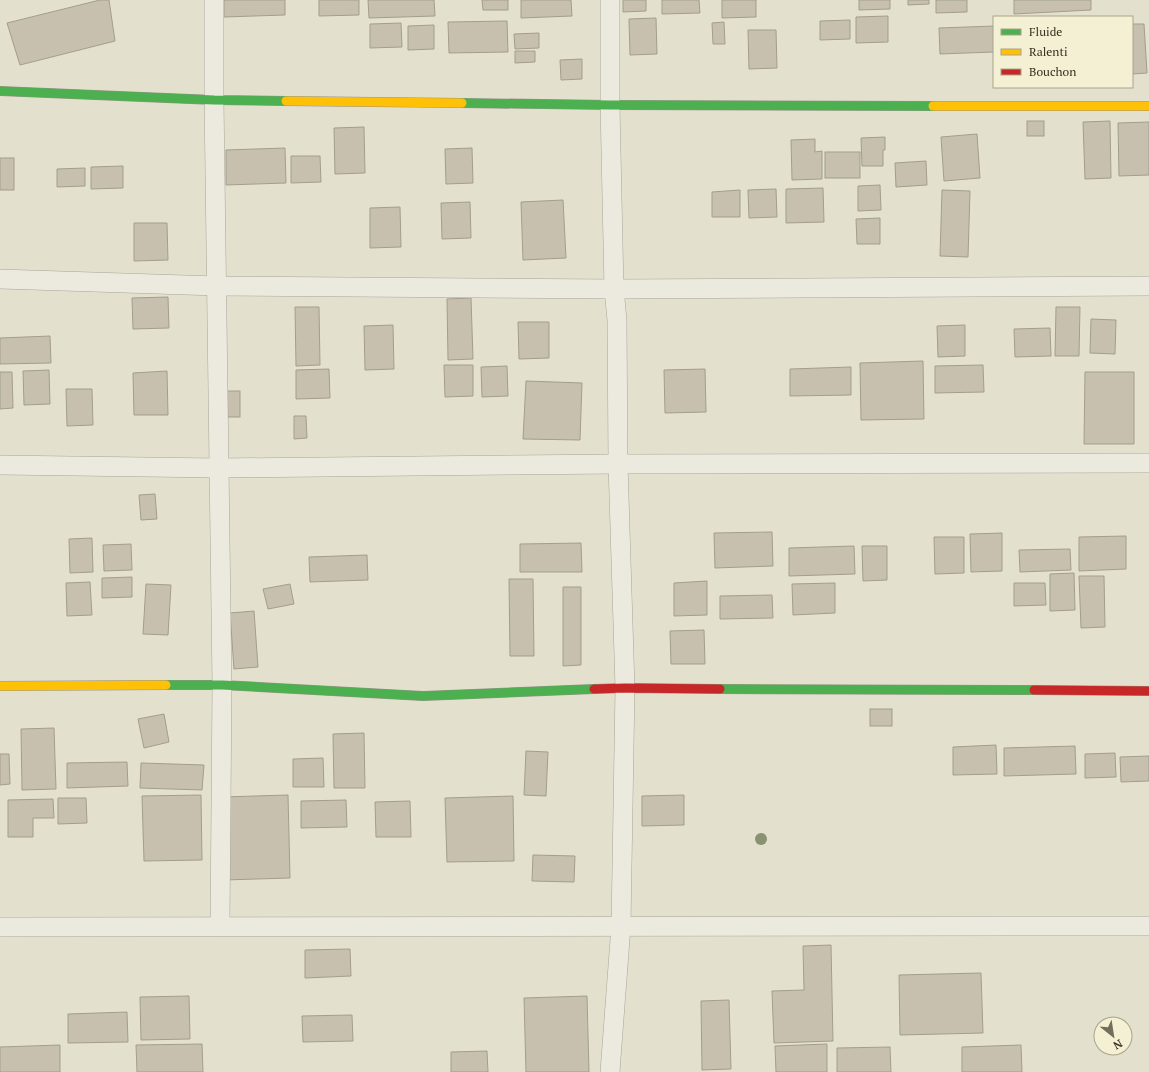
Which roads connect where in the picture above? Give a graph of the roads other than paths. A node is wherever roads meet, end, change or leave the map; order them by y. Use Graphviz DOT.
graph roads {
  1 [pos="214,0"];
  2 [pos="610,0"];
  3 [pos="0,91"];
  4 [pos="214,100"];
  5 [pos="610,105"];
  6 [pos="1149,106"];
  7 [pos="0,279"];
  8 [pos="216,286"];
  9 [pos="1149,286"];
  10 [pos="614,289"];
  11 [pos="1149,463"];
  12 [pos="618,464"];
  13 [pos="0,465"];
  14 [pos="218,468"];
  15 [pos="222,685"];
  16 [pos="0,686"];
  17 [pos="625,688"];
  18 [pos="1149,691"];
  19 [pos="220,926"];
  20 [pos="621,926"];
  21 [pos="1149,926"];
  22 [pos="0,927"];
  23 [pos="610,1072"];
  1 -- 4 [label="street"];
  2 -- 5 [label="street"];
  3 -- 4 [label="street"];
  4 -- 5 [label="street"];
  4 -- 8 [label="street"];
  5 -- 6 [label="street"];
  5 -- 10 [label="street"];
  7 -- 8 [label="street"];
  8 -- 10 [label="street"];
  8 -- 14 [label="street"];
  9 -- 10 [label="street"];
  10 -- 12 [label="street"];
  11 -- 12 [label="street"];
  12 -- 14 [label="street"];
  12 -- 17 [label="street"];
  13 -- 14 [label="street"];
  14 -- 15 [label="street"];
  15 -- 16 [label="street"];
  15 -- 17 [label="street"];
  15 -- 19 [label="street"];
  17 -- 18 [label="street"];
  17 -- 20 [label="street"];
  19 -- 20 [label="street"];
  19 -- 22 [label="street"];
  20 -- 21 [label="street"];
  20 -- 23 [label="street"];
}
